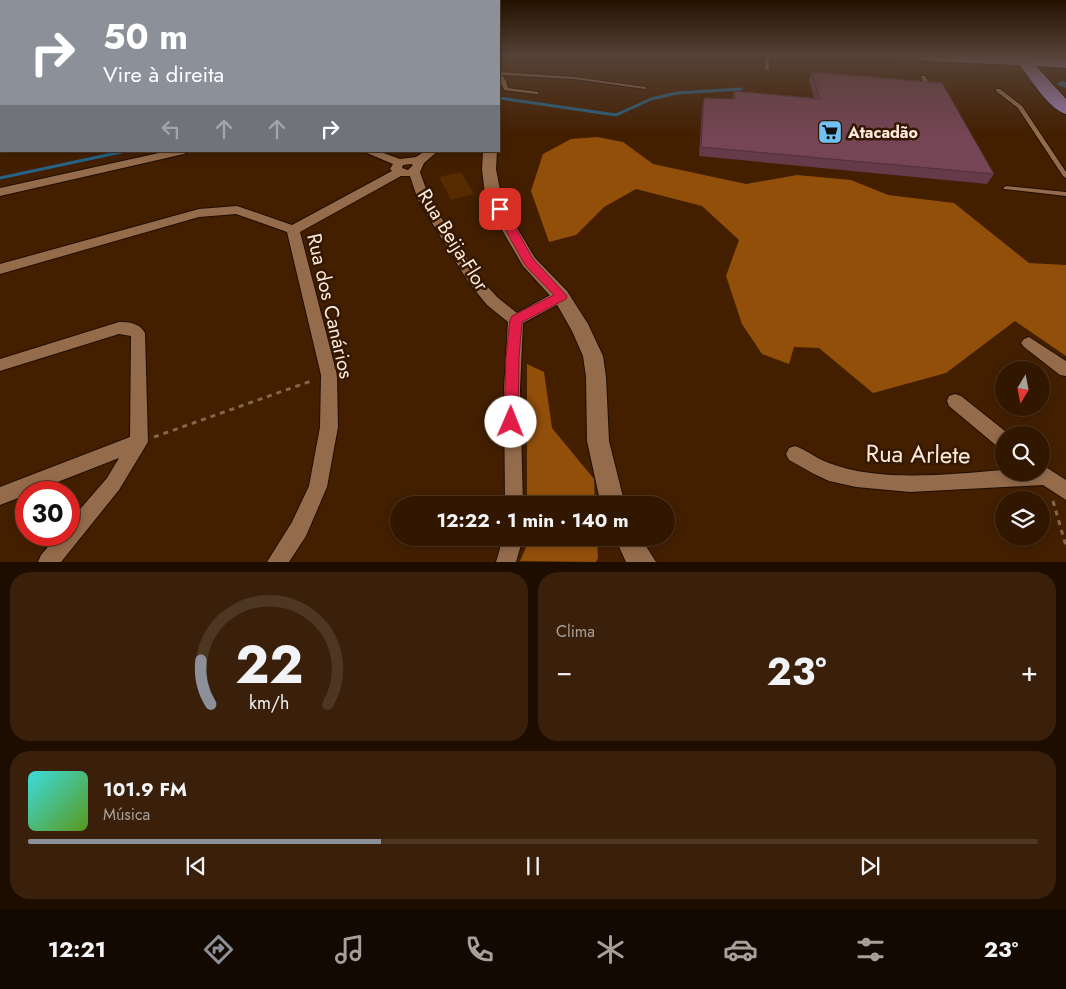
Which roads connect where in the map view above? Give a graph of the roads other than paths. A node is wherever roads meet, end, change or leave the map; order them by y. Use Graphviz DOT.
graph roads {
  1 [pos="504,82"];
  2 [pos="604,82"];
  3 [pos="1036,82"];
  4 [pos="1043,82"];
  5 [pos="645,88"];
  6 [pos="500,89"];
  7 [pos="506,89"];
  8 [pos="998,90"];
  9 [pos="536,93"];
  10 [pos="1058,99"];
  11 [pos="180,152"];
  12 [pos="370,152"];
  13 [pos="431,152"];
  14 [pos="490,152"];
  15 [pos="407,167"];
  16 [pos="1066,176"];
  17 [pos="1006,188"];
  18 [pos="0,192"];
  19 [pos="1066,194"];
  20 [pos="293,230"];
  21 [pos="0,269"];
  22 [pos="562,296"];
  23 [pos="516,320"];
  24 [pos="1029,344"];
  25 [pos="0,365"];
  26 [pos="1066,370"];
  27 [pos="954,401"];
  28 [pos="995,434"];
  29 [pos="139,442"];
  30 [pos="795,454"];
  31 [pos="995,478"];
  32 [pos="1050,479"];
  33 [pos="1066,491"];
  34 [pos="0,496"];
  35 [pos="514,496"];
  36 [pos="611,496"];
  37 [pos="511,546"];
  38 [pos="48,562"];
  39 [pos="277,562"];
  40 [pos="506,562"];
  1 -- 7 [label="lane"];
  2 -- 5 [label="lane"];
  3 -- 10 [label="highway"];
  4 -- 10 [label="highway"];
  6 -- 7 [label="lane"];
  7 -- 9 [label="lane"];
  8 -- 16 [label="lane"];
  11 -- 18 [label="street"];
  12 -- 15 [label="street"];
  13 -- 15 [label="street"];
  14 -- 22 [label="street"];
  15 -- 20 [label="street"];
  15 -- 23 [label="street, Rua Beija-Flor"];
  17 -- 19 [label="lane"];
  20 -- 21 [label="street, Rua dos Canários"];
  20 -- 39 [label="street, Rua dos Canários"];
  22 -- 23 [label="street"];
  22 -- 36 [label="street"];
  23 -- 35 [label="street"];
  24 -- 26 [label="street"];
  25 -- 29 [label="street"];
  27 -- 28 [label="street"];
  29 -- 34 [label="street"];
  29 -- 38 [label="street"];
  30 -- 31 [label="street, Rua Arlete"];
  32 -- 33 [label="street"];
  37 -- 40 [label="street"];
}
